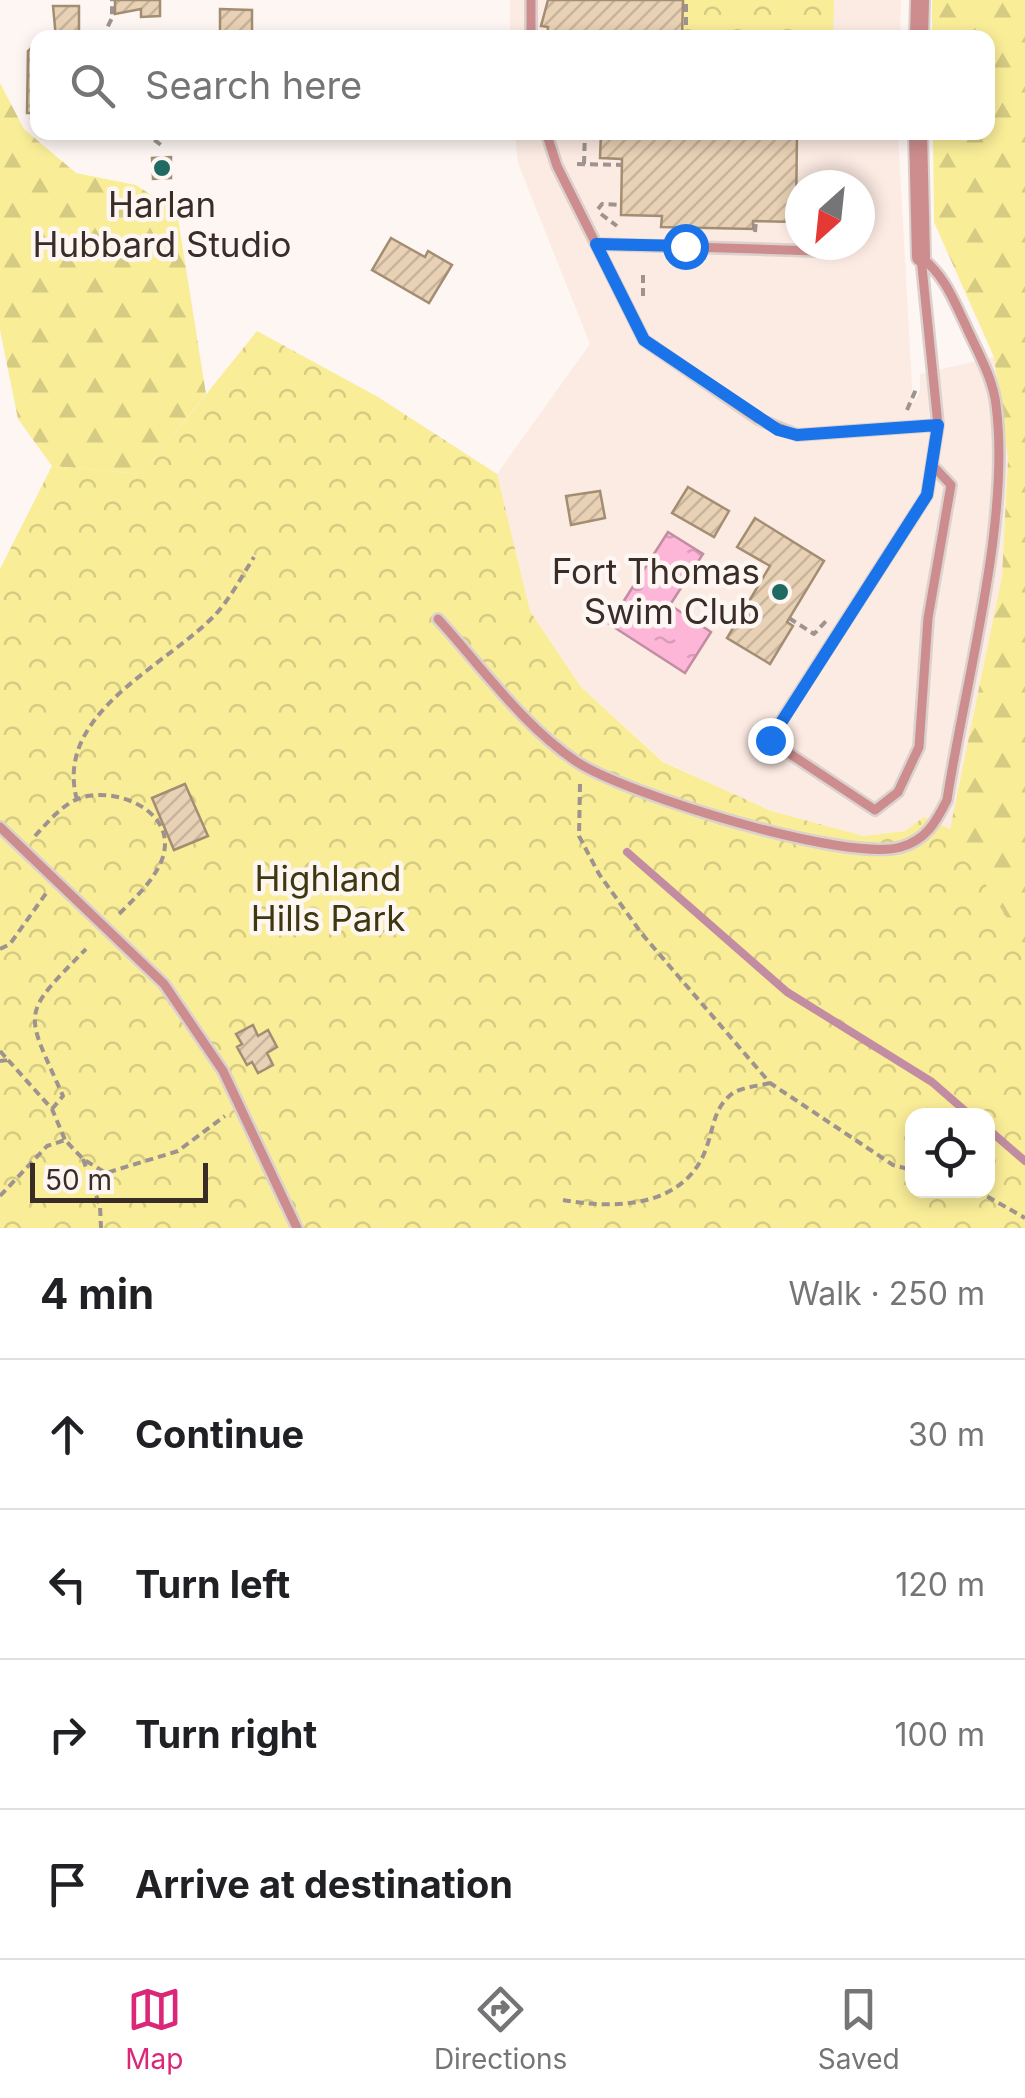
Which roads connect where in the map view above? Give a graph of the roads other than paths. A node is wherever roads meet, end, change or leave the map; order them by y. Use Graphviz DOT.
graph roads {
  1 [pos="531,0"];
  2 [pos="920,0"];
  3 [pos="530,30"];
  4 [pos="919,30"];
  5 [pos="550,140"];
  6 [pos="918,140"];
  7 [pos="596,244"];
  8 [pos="785,251"];
  9 [pos="921,257"];
  10 [pos="938,425"];
  11 [pos="935,468"];
  12 [pos="438,619"];
  13 [pos="0,827"];
  14 [pos="297,1228"];
  1 -- 3 [label="lane"];
  2 -- 4 [label="street"];
  5 -- 7 [label="lane"];
  6 -- 9 [label="street"];
  7 -- 8 [label="lane"];
  7 -- 10 [label="lane"];
  9 -- 10 [label="lane"];
  9 -- 12 [label="lane"];
  10 -- 11 [label="lane"];
  11 -- 11 [label="lane"];
  13 -- 14 [label="lane"];
}
